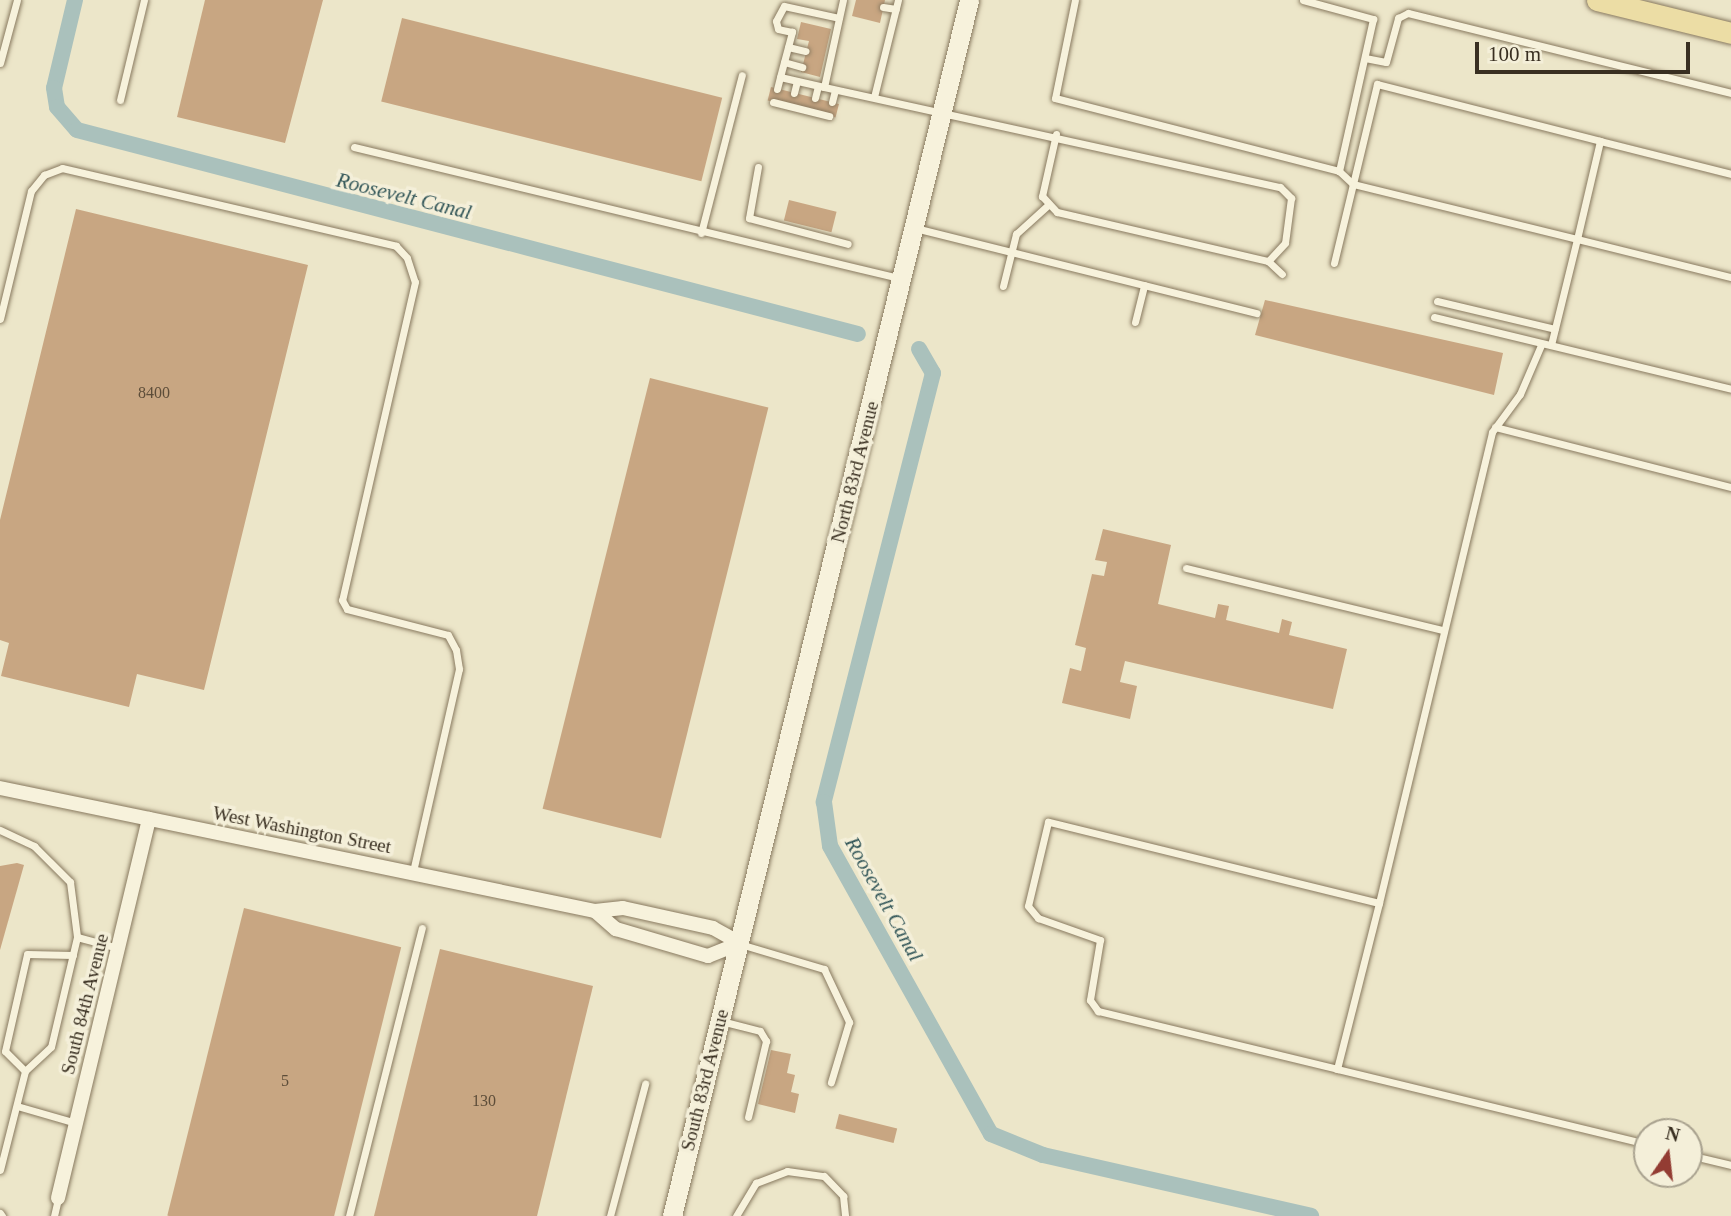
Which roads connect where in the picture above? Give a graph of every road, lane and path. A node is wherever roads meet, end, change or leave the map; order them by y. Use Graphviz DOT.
graph roads {
  1 [pos="17,0"];
  2 [pos="144,0"];
  3 [pos="843,0"];
  4 [pos="898,0"];
  5 [pos="969,0"];
  6 [pos="1075,0"];
  7 [pos="1303,0"];
  8 [pos="1597,0"];
  9 [pos="883,7"];
  10 [pos="896,9"];
  11 [pos="839,18"];
  12 [pos="1731,33"];
  13 [pos="788,47"];
  14 [pos="806,51"];
  15 [pos="1366,58"];
  16 [pos="784,62"];
  17 [pos="0,63"];
  18 [pos="802,67"];
  19 [pos="742,75"];
  20 [pos="780,77"];
  21 [pos="797,81"];
  22 [pos="821,86"];
  23 [pos="776,89"];
  24 [pos="835,90"];
  25 [pos="794,93"];
  26 [pos="1731,93"];
  27 [pos="874,97"];
  28 [pos="815,98"];
  29 [pos="120,100"];
  30 [pos="832,102"];
  31 [pos="773,103"];
  32 [pos="943,113"];
  33 [pos="829,116"];
  34 [pos="1056,134"];
  35 [pos="1600,141"];
  36 [pos="354,147"];
  37 [pos="758,166"];
  38 [pos="1339,171"];
  39 [pos="1731,174"];
  40 [pos="1353,184"];
  41 [pos="1048,205"];
  42 [pos="915,228"];
  43 [pos="701,233"];
  44 [pos="1577,239"];
  45 [pos="848,244"];
  46 [pos="1011,252"];
  47 [pos="1268,261"];
  48 [pos="1334,263"];
  49 [pos="1282,274"];
  50 [pos="1731,277"];
  51 [pos="903,279"];
  52 [pos="1144,285"];
  53 [pos="1003,286"];
  54 [pos="1437,301"];
  55 [pos="1257,313"];
  56 [pos="1434,317"];
  57 [pos="0,318"];
  58 [pos="1135,323"];
  59 [pos="1555,329"];
  60 [pos="1541,345"];
  61 [pos="1551,345"];
  62 [pos="1731,389"];
  63 [pos="1495,427"];
  64 [pos="1731,487"];
  65 [pos="1186,568"];
  66 [pos="1443,630"];
  67 [pos="0,788"];
  68 [pos="149,819"];
  69 [pos="0,830"];
  70 [pos="413,872"];
  71 [pos="1378,903"];
  72 [pos="596,911"];
  73 [pos="422,928"];
  74 [pos="77,937"];
  75 [pos="740,943"];
  76 [pos="119,948"];
  77 [pos="73,955"];
  78 [pos="720,1020"];
  79 [pos="1337,1069"];
  80 [pos="25,1071"];
  81 [pos="831,1082"];
  82 [pos="645,1084"];
  83 [pos="17,1106"];
  84 [pos="748,1117"];
  85 [pos="76,1123"];
  86 [pos="1633,1141"];
  87 [pos="1703,1158"];
  88 [pos="1731,1165"];
  89 [pos="0,1170"];
  90 [pos="58,1198"];
  91 [pos="54,1216"];
  92 [pos="349,1216"];
  93 [pos="610,1216"];
  94 [pos="671,1216"];
  95 [pos="736,1216"];
  96 [pos="845,1216"];
  1 -- 17 [label="lane"];
  2 -- 29 [label="lane"];
  3 -- 11 [label="lane"];
  4 -- 10 [label="lane"];
  5 -- 32 [label="main road, North 83rd Avenue"];
  6 -- 38 [label="lane"];
  7 -- 15 [label="lane"];
  8 -- 12 [label="main road"];
  9 -- 10 [label="lane"];
  10 -- 27 [label="lane"];
  11 -- 13 [label="lane"];
  11 -- 22 [label="lane"];
  13 -- 14 [label="lane"];
  13 -- 16 [label="lane"];
  15 -- 26 [label="lane"];
  15 -- 38 [label="lane"];
  16 -- 18 [label="lane"];
  16 -- 20 [label="lane"];
  19 -- 43 [label="lane"];
  20 -- 21 [label="lane"];
  20 -- 23 [label="lane"];
  21 -- 22 [label="lane"];
  21 -- 25 [label="lane"];
  22 -- 24 [label="lane"];
  22 -- 28 [label="lane"];
  24 -- 27 [label="lane"];
  24 -- 30 [label="lane"];
  27 -- 32 [label="lane"];
  31 -- 33 [label="lane"];
  32 -- 34 [label="lane"];
  32 -- 42 [label="main road, North 83rd Avenue"];
  34 -- 41 [label="lane"];
  34 -- 47 [label="lane"];
  35 -- 39 [label="lane"];
  35 -- 40 [label="lane"];
  35 -- 44 [label="lane"];
  36 -- 43 [label="lane"];
  37 -- 45 [label="lane"];
  38 -- 40 [label="lane"];
  40 -- 44 [label="lane"];
  40 -- 48 [label="lane"];
  41 -- 46 [label="lane"];
  41 -- 47 [label="lane"];
  42 -- 46 [label="lane"];
  42 -- 51 [label="main road, North 83rd Avenue"];
  43 -- 51 [label="lane"];
  44 -- 50 [label="lane"];
  44 -- 59 [label="lane"];
  46 -- 52 [label="lane"];
  46 -- 53 [label="lane"];
  47 -- 49 [label="lane"];
  51 -- 75 [label="main road, North 83rd Avenue"];
  52 -- 55 [label="lane"];
  52 -- 58 [label="lane"];
  54 -- 59 [label="lane"];
  56 -- 60 [label="lane"];
  57 -- 70 [label="lane"];
  59 -- 61 [label="lane"];
  60 -- 61 [label="lane"];
  60 -- 63 [label="lane"];
  61 -- 62 [label="lane"];
  63 -- 64 [label="lane"];
  63 -- 66 [label="lane"];
  65 -- 66 [label="lane"];
  66 -- 71 [label="lane"];
  67 -- 68 [label="street, West Washington Street"];
  68 -- 70 [label="street, West Washington Street"];
  68 -- 76 [label="street, South 84th Avenue"];
  69 -- 74 [label="lane"];
  70 -- 72 [label="street, West Washington Street"];
  71 -- 79 [label="lane"];
  71 -- 79 [label="lane"];
  72 -- 75 [label="street, West Washington Street"];
  72 -- 75 [label="street, West Washington Street"];
  73 -- 92 [label="lane"];
  74 -- 76 [label="lane"];
  74 -- 77 [label="lane"];
  75 -- 78 [label="main road, South 83rd Avenue"];
  75 -- 81 [label="lane"];
  76 -- 85 [label="street, South 84th Avenue"];
  77 -- 80 [label="lane"];
  77 -- 80 [label="lane"];
  78 -- 84 [label="lane"];
  78 -- 94 [label="main road, South 83rd Avenue"];
  79 -- 86 [label="lane"];
  80 -- 83 [label="lane"];
  82 -- 93 [label="lane"];
  83 -- 85 [label="lane"];
  83 -- 89 [label="lane"];
  85 -- 90 [label="street, South 84th Avenue"];
  87 -- 88 [label="lane"];
  90 -- 91 [label="lane"];
  95 -- 96 [label="lane"];
}
